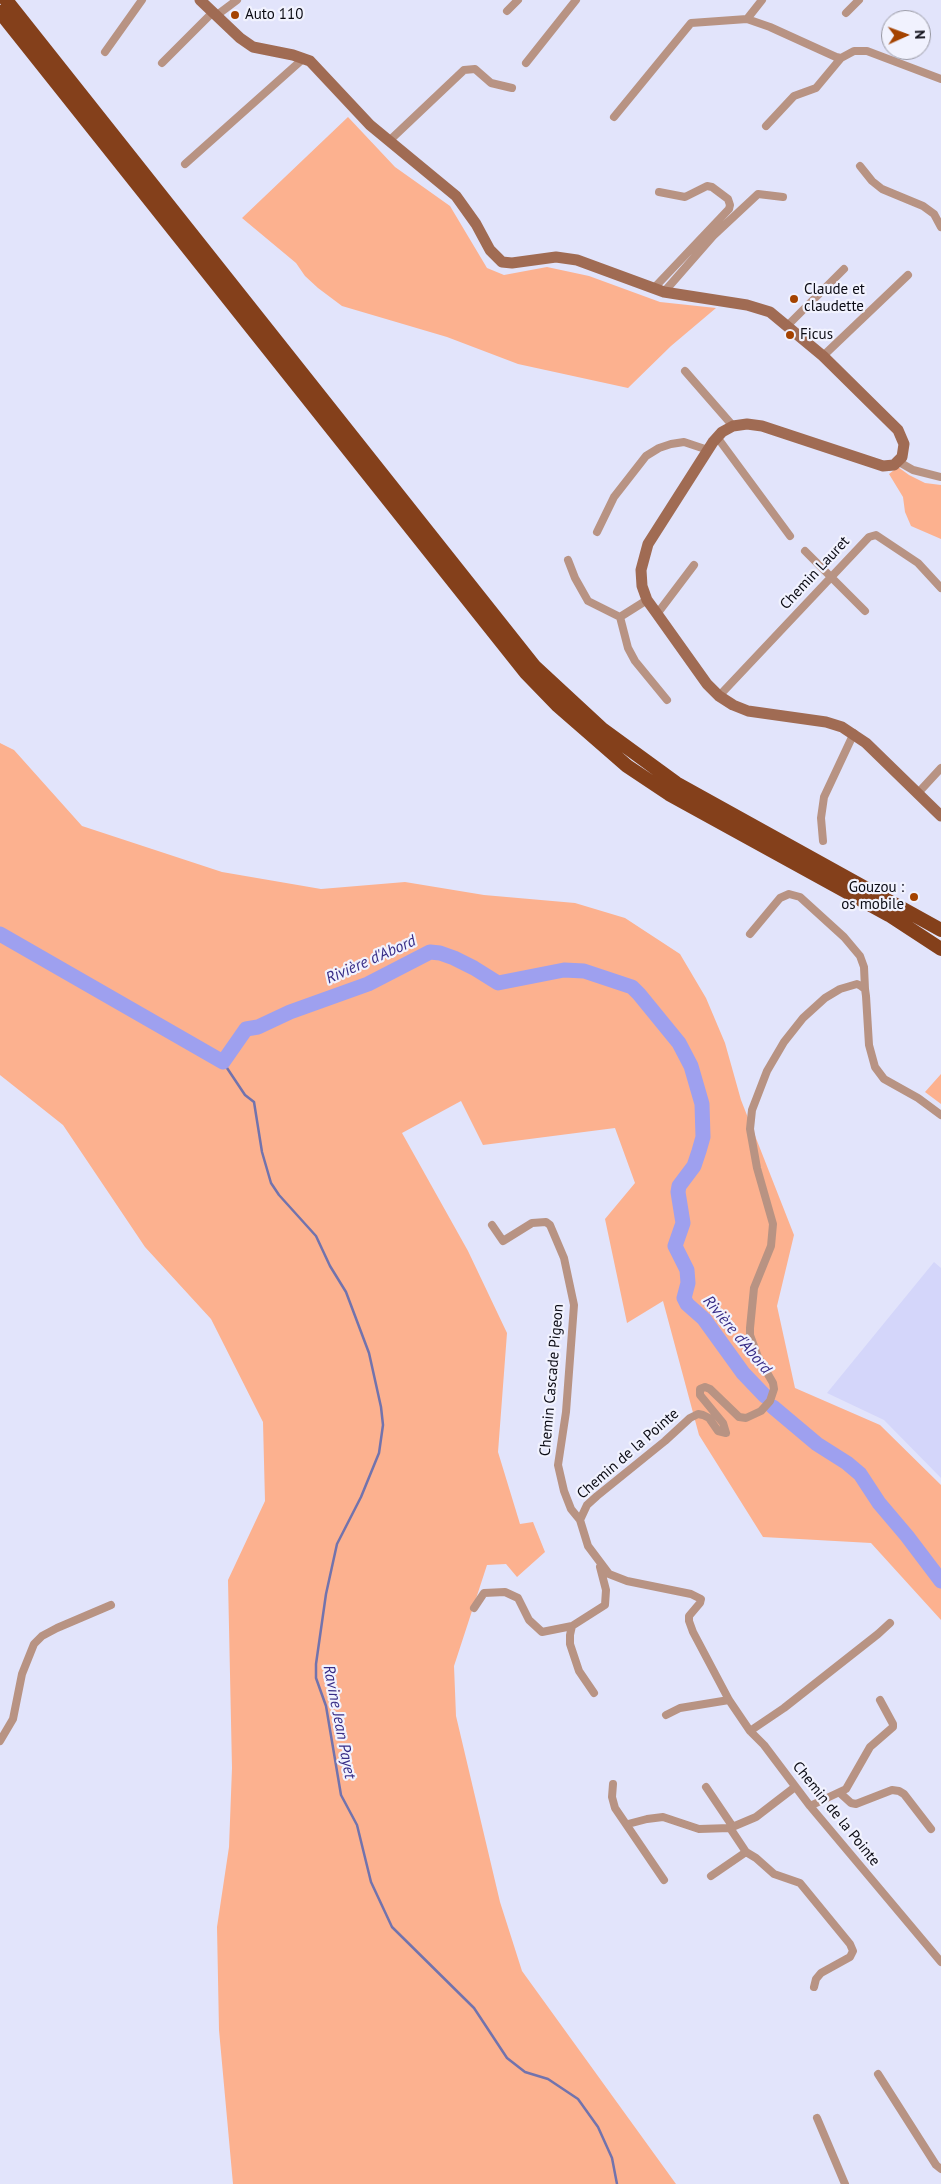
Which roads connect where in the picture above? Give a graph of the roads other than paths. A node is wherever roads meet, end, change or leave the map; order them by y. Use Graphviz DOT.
graph roads {
  1 [pos="6,0"];
  2 [pos="142,0"];
  3 [pos="200,0"];
  4 [pos="237,0"];
  5 [pos="518,0"];
  6 [pos="576,0"];
  7 [pos="762,0"];
  8 [pos="859,0"];
  9 [pos="507,11"];
  10 [pos="0,12"];
  11 [pos="846,13"];
  12 [pos="214,14"];
  13 [pos="747,20"];
  14 [pos="105,52"];
  15 [pos="304,58"];
  16 [pos="841,58"];
  17 [pos="162,63"];
  18 [pos="526,64"];
  19 [pos="941,79"];
  20 [pos="512,88"];
  21 [pos="614,117"];
  22 [pos="766,126"];
  23 [pos="389,141"];
  24 [pos="185,164"];
  25 [pos="860,166"];
  26 [pos="659,192"];
  27 [pos="783,197"];
  28 [pos="941,227"];
  29 [pos="844,269"];
  30 [pos="908,275"];
  31 [pos="659,290"];
  32 [pos="788,325"];
  33 [pos="823,356"];
  34 [pos="685,371"];
  35 [pos="733,426"];
  36 [pos="717,437"];
  37 [pos="708,450"];
  38 [pos="899,462"];
  39 [pos="941,477"];
  40 [pos="597,532"];
  41 [pos="790,536"];
  42 [pos="805,552"];
  43 [pos="568,560"];
  44 [pos="694,565"];
  45 [pos="831,577"];
  46 [pos="941,588"];
  47 [pos="647,600"];
  48 [pos="865,611"];
  49 [pos="657,614"];
  50 [pos="620,617"];
  51 [pos="719,696"];
  52 [pos="667,700"];
  53 [pos="854,734"];
  54 [pos="941,768"];
  55 [pos="918,793"];
  56 [pos="941,816"];
  57 [pos="823,841"];
  58 [pos="941,930"];
  59 [pos="750,934"];
  60 [pos="941,949"];
  61 [pos="864,989"];
  62 [pos="941,1116"];
  63 [pos="492,1225"];
  64 [pos="580,1520"];
  65 [pos="598,1562"];
  66 [pos="111,1605"];
  67 [pos="474,1608"];
  68 [pos="890,1623"];
  69 [pos="572,1626"];
  70 [pos="594,1693"];
  71 [pos="729,1700"];
  72 [pos="880,1700"];
  73 [pos="666,1715"];
  74 [pos="750,1731"];
  75 [pos="0,1741"];
  76 [pos="613,1784"];
  77 [pos="795,1786"];
  78 [pos="706,1787"];
  79 [pos="840,1793"];
  80 [pos="810,1806"];
  81 [pos="628,1824"];
  82 [pos="731,1827"];
  83 [pos="930,1828"];
  84 [pos="746,1852"];
  85 [pos="711,1876"];
  86 [pos="664,1880"];
  87 [pos="938,1953"];
  88 [pos="941,1962"];
  89 [pos="814,1987"];
  90 [pos="878,2074"];
  91 [pos="817,2118"];
  92 [pos="941,2168"];
  93 [pos="846,2184"];
  1 -- 58 [label="highway"];
  2 -- 14 [label="street"];
  3 -- 12 [label="main road"];
  4 -- 12 [label="street"];
  5 -- 9 [label="street"];
  6 -- 18 [label="street"];
  7 -- 13 [label="street"];
  8 -- 11 [label="street"];
  10 -- 60 [label="highway"];
  12 -- 15 [label="main road"];
  12 -- 17 [label="street"];
  13 -- 16 [label="street"];
  13 -- 21 [label="street"];
  15 -- 23 [label="main road"];
  15 -- 24 [label="street"];
  16 -- 19 [label="street"];
  16 -- 22 [label="street"];
  20 -- 23 [label="street"];
  23 -- 31 [label="main road"];
  25 -- 28 [label="street"];
  26 -- 31 [label="street"];
  27 -- 31 [label="street"];
  29 -- 32 [label="street"];
  30 -- 33 [label="street"];
  31 -- 32 [label="main road"];
  32 -- 33 [label="main road"];
  33 -- 38 [label="main road"];
  34 -- 35 [label="street"];
  35 -- 36 [label="main road"];
  35 -- 38 [label="main road"];
  36 -- 37 [label="main road"];
  36 -- 41 [label="street"];
  37 -- 40 [label="street"];
  37 -- 47 [label="main road"];
  38 -- 39 [label="street"];
  42 -- 45 [label="street"];
  43 -- 50 [label="street"];
  44 -- 49 [label="street"];
  45 -- 46 [label="street, Chemin Lauret"];
  45 -- 48 [label="street"];
  45 -- 51 [label="street, Chemin Lauret"];
  47 -- 49 [label="main road"];
  47 -- 50 [label="street"];
  49 -- 51 [label="main road"];
  50 -- 52 [label="street"];
  51 -- 53 [label="main road"];
  53 -- 55 [label="main road"];
  53 -- 57 [label="street"];
  54 -- 55 [label="street"];
  55 -- 56 [label="main road"];
  59 -- 61 [label="street"];
  61 -- 62 [label="street"];
  61 -- 64 [label="street, Chemin de la Pointe"];
  63 -- 64 [label="street, Chemin Cascade Pigeon"];
  64 -- 65 [label="street, Chemin de la Pointe"];
  65 -- 69 [label="street"];
  65 -- 71 [label="street, Chemin de la Pointe"];
  66 -- 75 [label="street"];
  67 -- 69 [label="street"];
  68 -- 74 [label="street"];
  69 -- 70 [label="street"];
  71 -- 73 [label="street"];
  71 -- 74 [label="street, Chemin de la Pointe"];
  72 -- 79 [label="street"];
  74 -- 77 [label="street, Chemin de la Pointe"];
  76 -- 81 [label="street"];
  77 -- 80 [label="street, Chemin de la Pointe"];
  77 -- 82 [label="street"];
  78 -- 82 [label="street"];
  79 -- 80 [label="street"];
  79 -- 83 [label="street"];
  80 -- 87 [label="street, Chemin de la Pointe"];
  81 -- 82 [label="street"];
  81 -- 86 [label="street"];
  82 -- 84 [label="street"];
  84 -- 85 [label="street"];
  84 -- 89 [label="street"];
  87 -- 88 [label="street, Chemin de la Pointe"];
  90 -- 92 [label="street"];
  91 -- 93 [label="street"];
}
